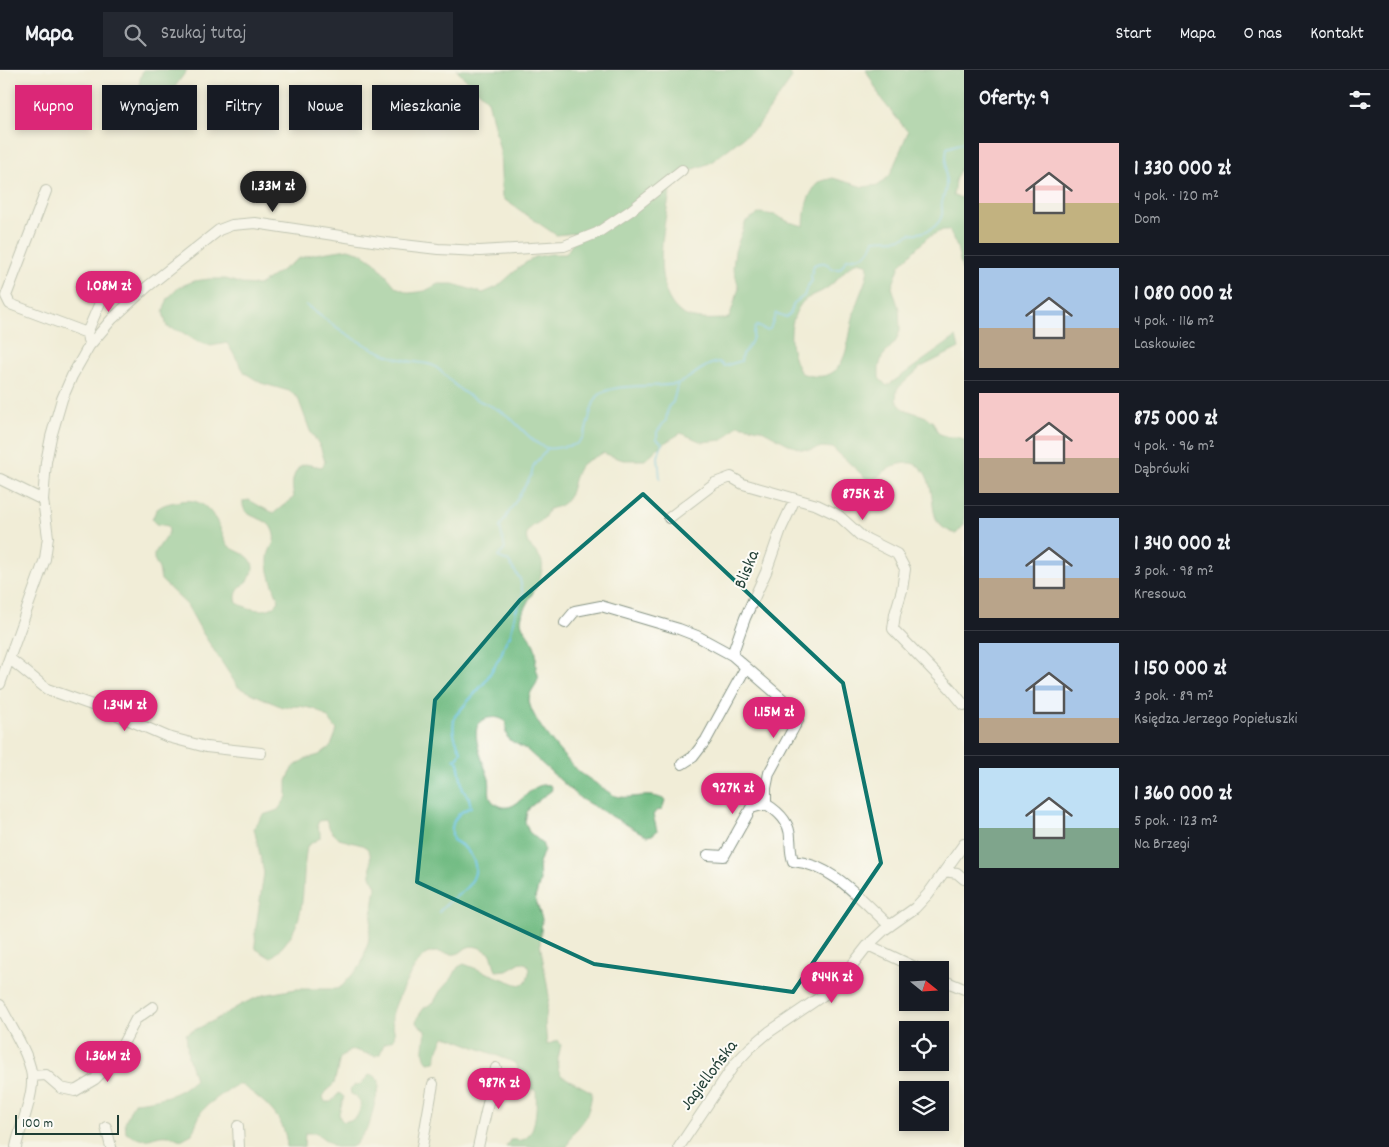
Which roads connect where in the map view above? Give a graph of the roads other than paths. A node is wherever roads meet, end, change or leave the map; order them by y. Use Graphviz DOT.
graph roads {
  1 [pos="682,170"];
  2 [pos="46,191"];
  3 [pos="110,279"];
  4 [pos="87,333"];
  5 [pos="89,346"];
  6 [pos="0,480"];
  7 [pos="795,498"];
  8 [pos="44,505"];
  9 [pos="669,518"];
  10 [pos="565,623"];
  11 [pos="732,655"];
  12 [pos="10,658"];
  13 [pos="746,667"];
  14 [pos="0,684"];
  15 [pos="964,705"];
  16 [pos="262,753"];
  17 [pos="682,764"];
  18 [pos="766,804"];
  19 [pos="964,844"];
  20 [pos="708,855"];
  21 [pos="945,870"];
  22 [pos="964,879"];
  23 [pos="890,926"];
  24 [pos="868,945"];
  25 [pos="902,961"];
  26 [pos="949,983"];
  27 [pos="964,989"];
  28 [pos="0,1005"];
  29 [pos="153,1007"];
  30 [pos="496,1068"];
  31 [pos="32,1076"];
  32 [pos="433,1084"];
  33 [pos="238,1126"];
  34 [pos="106,1128"];
  35 [pos="16,1147"];
  36 [pos="111,1147"];
  37 [pos="239,1147"];
  38 [pos="422,1147"];
  39 [pos="478,1147"];
  40 [pos="679,1147"];
  1 -- 5 [label="street"];
  2 -- 4 [label="street"];
  3 -- 4 [label="street"];
  4 -- 5 [label="street"];
  5 -- 8 [label="street"];
  6 -- 8 [label="street"];
  7 -- 9 [label="street"];
  7 -- 11 [label="street, Bliska"];
  7 -- 15 [label="street"];
  8 -- 12 [label="street"];
  10 -- 11 [label="street"];
  11 -- 13 [label="street"];
  12 -- 14 [label="street"];
  12 -- 16 [label="street"];
  13 -- 17 [label="street"];
  13 -- 18 [label="street"];
  18 -- 20 [label="street"];
  18 -- 23 [label="street"];
  19 -- 21 [label="street, Jagiellońska"];
  21 -- 22 [label="street"];
  21 -- 23 [label="street, Jagiellońska"];
  23 -- 24 [label="street, Jagiellońska"];
  24 -- 25 [label="street"];
  24 -- 40 [label="street, Jagiellońska"];
  26 -- 27 [label="street"];
  28 -- 31 [label="street"];
  29 -- 31 [label="street"];
  30 -- 39 [label="street"];
  31 -- 35 [label="street"];
  32 -- 38 [label="street"];
  33 -- 37 [label="street"];
  34 -- 36 [label="street"];
}
